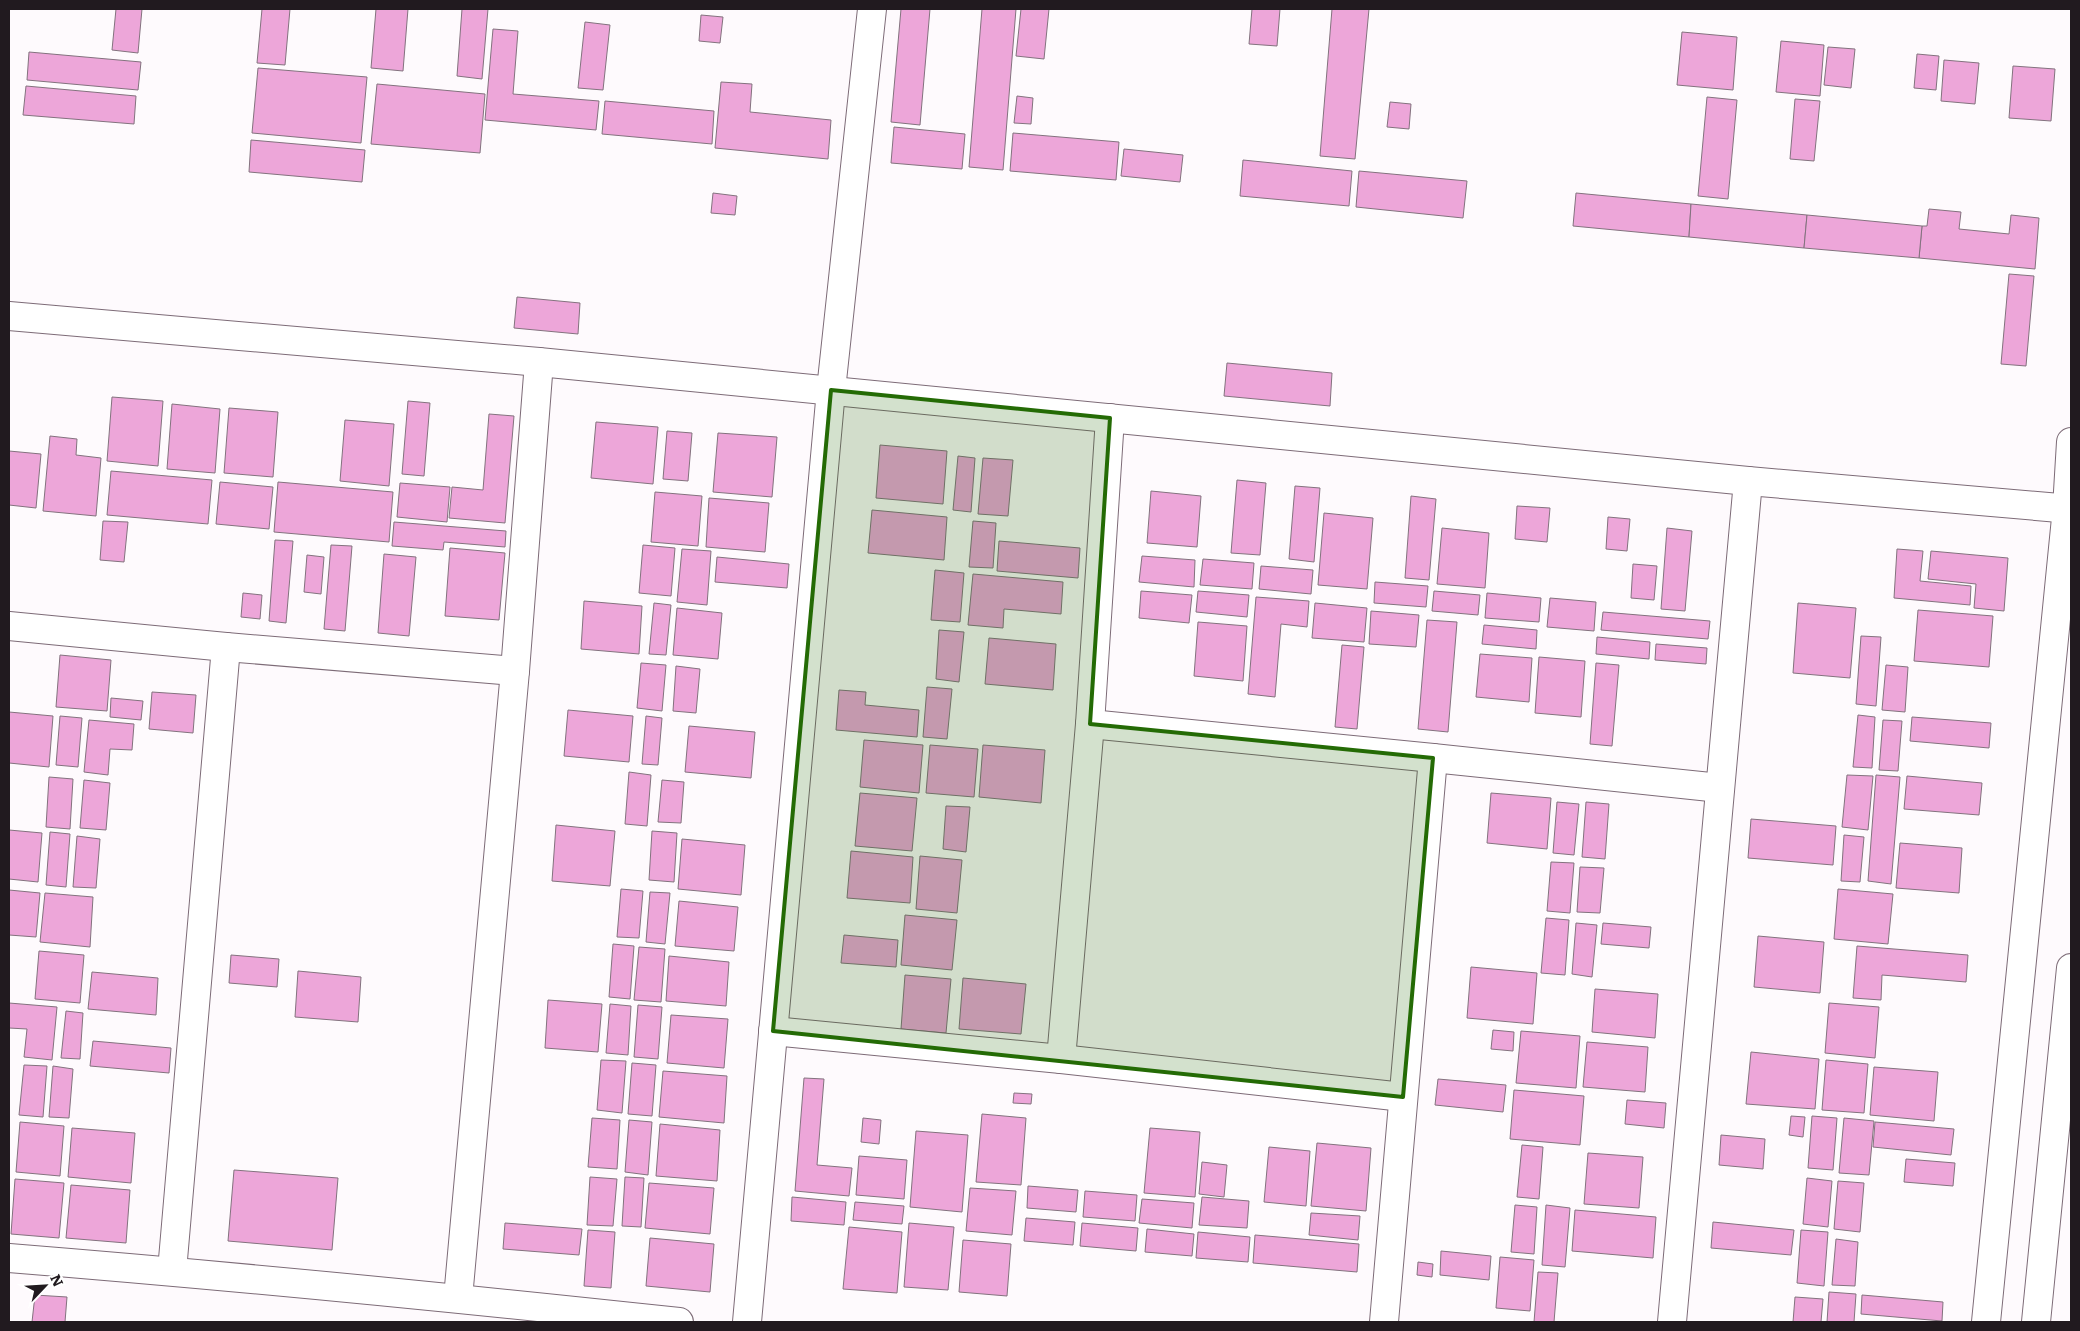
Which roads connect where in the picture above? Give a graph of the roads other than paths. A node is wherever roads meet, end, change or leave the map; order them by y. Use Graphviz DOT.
graph roads {
  1 [pos="872,9"];
  2 [pos="9,316"];
  3 [pos="539,362"];
  4 [pos="831,390"];
  5 [pos="1110,418"];
  6 [pos="2071,442"];
  7 [pos="1748,481"];
  8 [pos="2069,509"];
  9 [pos="9,626"];
  10 [pos="226,647"];
  11 [pos="515,671"];
  12 [pos="1090,724"];
  13 [pos="1433,758"];
  14 [pos="1720,788"];
  15 [pos="2071,968"];
  16 [pos="773,1031"];
  17 [pos="1061,1060"];
  18 [pos="2065,1080"];
  19 [pos="1403,1097"];
  20 [pos="9,1258"];
  21 [pos="172,1271"];
  22 [pos="458,1298"];
  23 [pos="679,1322"];
  24 [pos="747,1322"];
  25 [pos="1384,1322"];
  26 [pos="1672,1322"];
  27 [pos="1986,1322"];
  28 [pos="2036,1322"];
  1 -- 4 [label="street"];
  2 -- 3 [label="street"];
  3 -- 4 [label="street"];
  3 -- 11 [label="street"];
  4 -- 5 [label="street"];
  4 -- 16 [label="street"];
  5 -- 7 [label="street"];
  5 -- 12 [label="street"];
  6 -- 8 [label="street"];
  7 -- 8 [label="street"];
  7 -- 14 [label="street"];
  8 -- 27 [label="street"];
  9 -- 10 [label="street"];
  10 -- 11 [label="street"];
  10 -- 21 [label="street"];
  11 -- 22 [label="street"];
  12 -- 13 [label="street"];
  12 -- 17 [label="street"];
  13 -- 14 [label="street"];
  13 -- 19 [label="street"];
  14 -- 26 [label="street"];
  15 -- 18 [label="street"];
  16 -- 17 [label="street"];
  16 -- 24 [label="street"];
  17 -- 19 [label="street"];
  18 -- 28 [label="street"];
  19 -- 25 [label="street"];
  20 -- 21 [label="street"];
  21 -- 22 [label="street"];
  22 -- 23 [label="street"];
}
